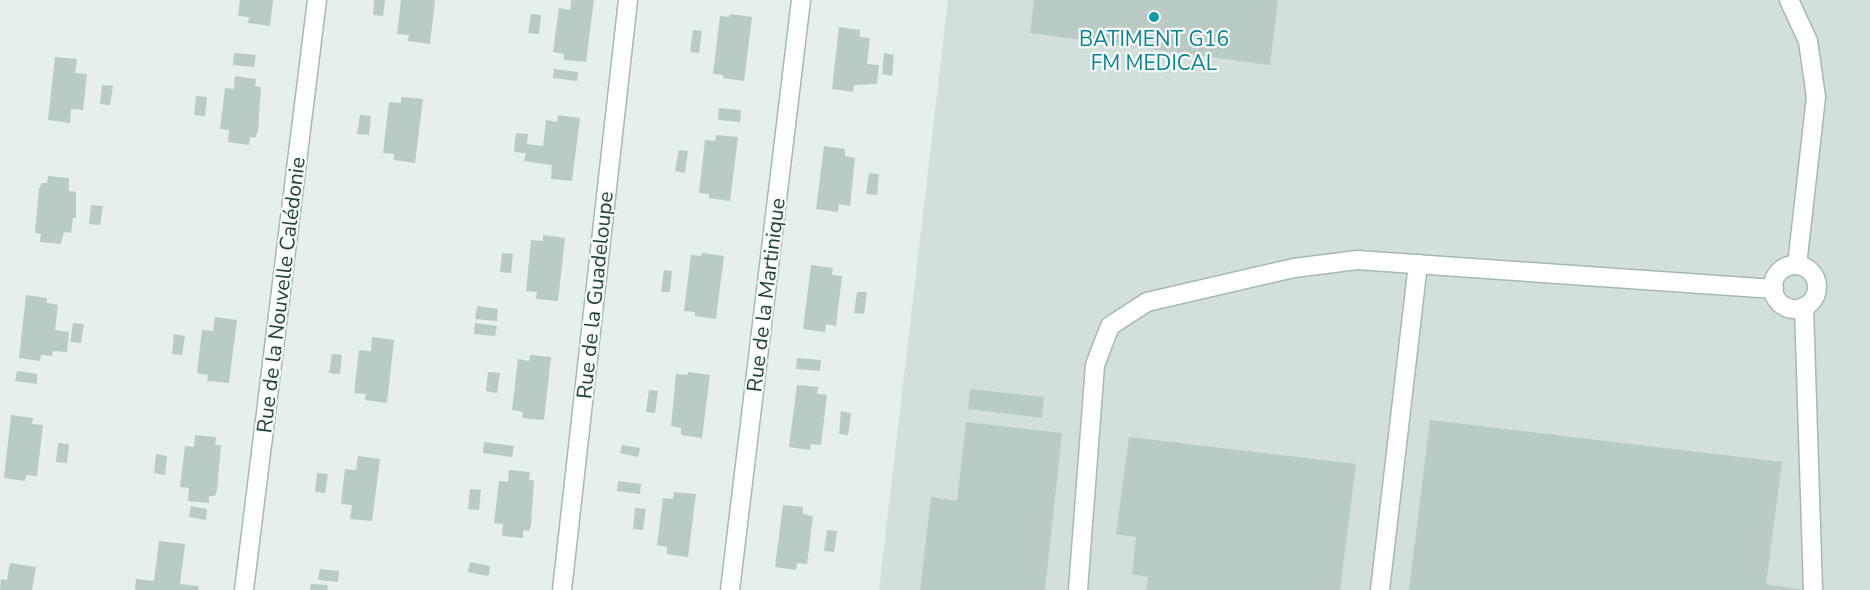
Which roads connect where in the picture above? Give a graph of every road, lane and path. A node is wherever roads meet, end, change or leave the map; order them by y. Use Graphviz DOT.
graph roads {
  1 [pos="316,0"];
  2 [pos="628,0"];
  3 [pos="801,0"];
  4 [pos="1789,0"];
  5 [pos="1418,264"];
  6 [pos="1797,265"];
  7 [pos="1774,289"];
  8 [pos="1804,307"];
  9 [pos="244,590"];
  10 [pos="562,590"];
  11 [pos="730,590"];
  12 [pos="1078,590"];
  13 [pos="1380,590"];
  14 [pos="1813,590"];
  1 -- 9 [label="street, Rue de la Nouvelle Calédonie"];
  2 -- 10 [label="street, Rue de la Guadeloupe"];
  3 -- 11 [label="street, Rue de la Martinique"];
  4 -- 6 [label="street"];
  5 -- 7 [label="street"];
  5 -- 12 [label="street"];
  5 -- 13 [label="street"];
  6 -- 7 [label="street"];
  6 -- 8 [label="street"];
  7 -- 8 [label="street"];
  8 -- 14 [label="street"];
}
